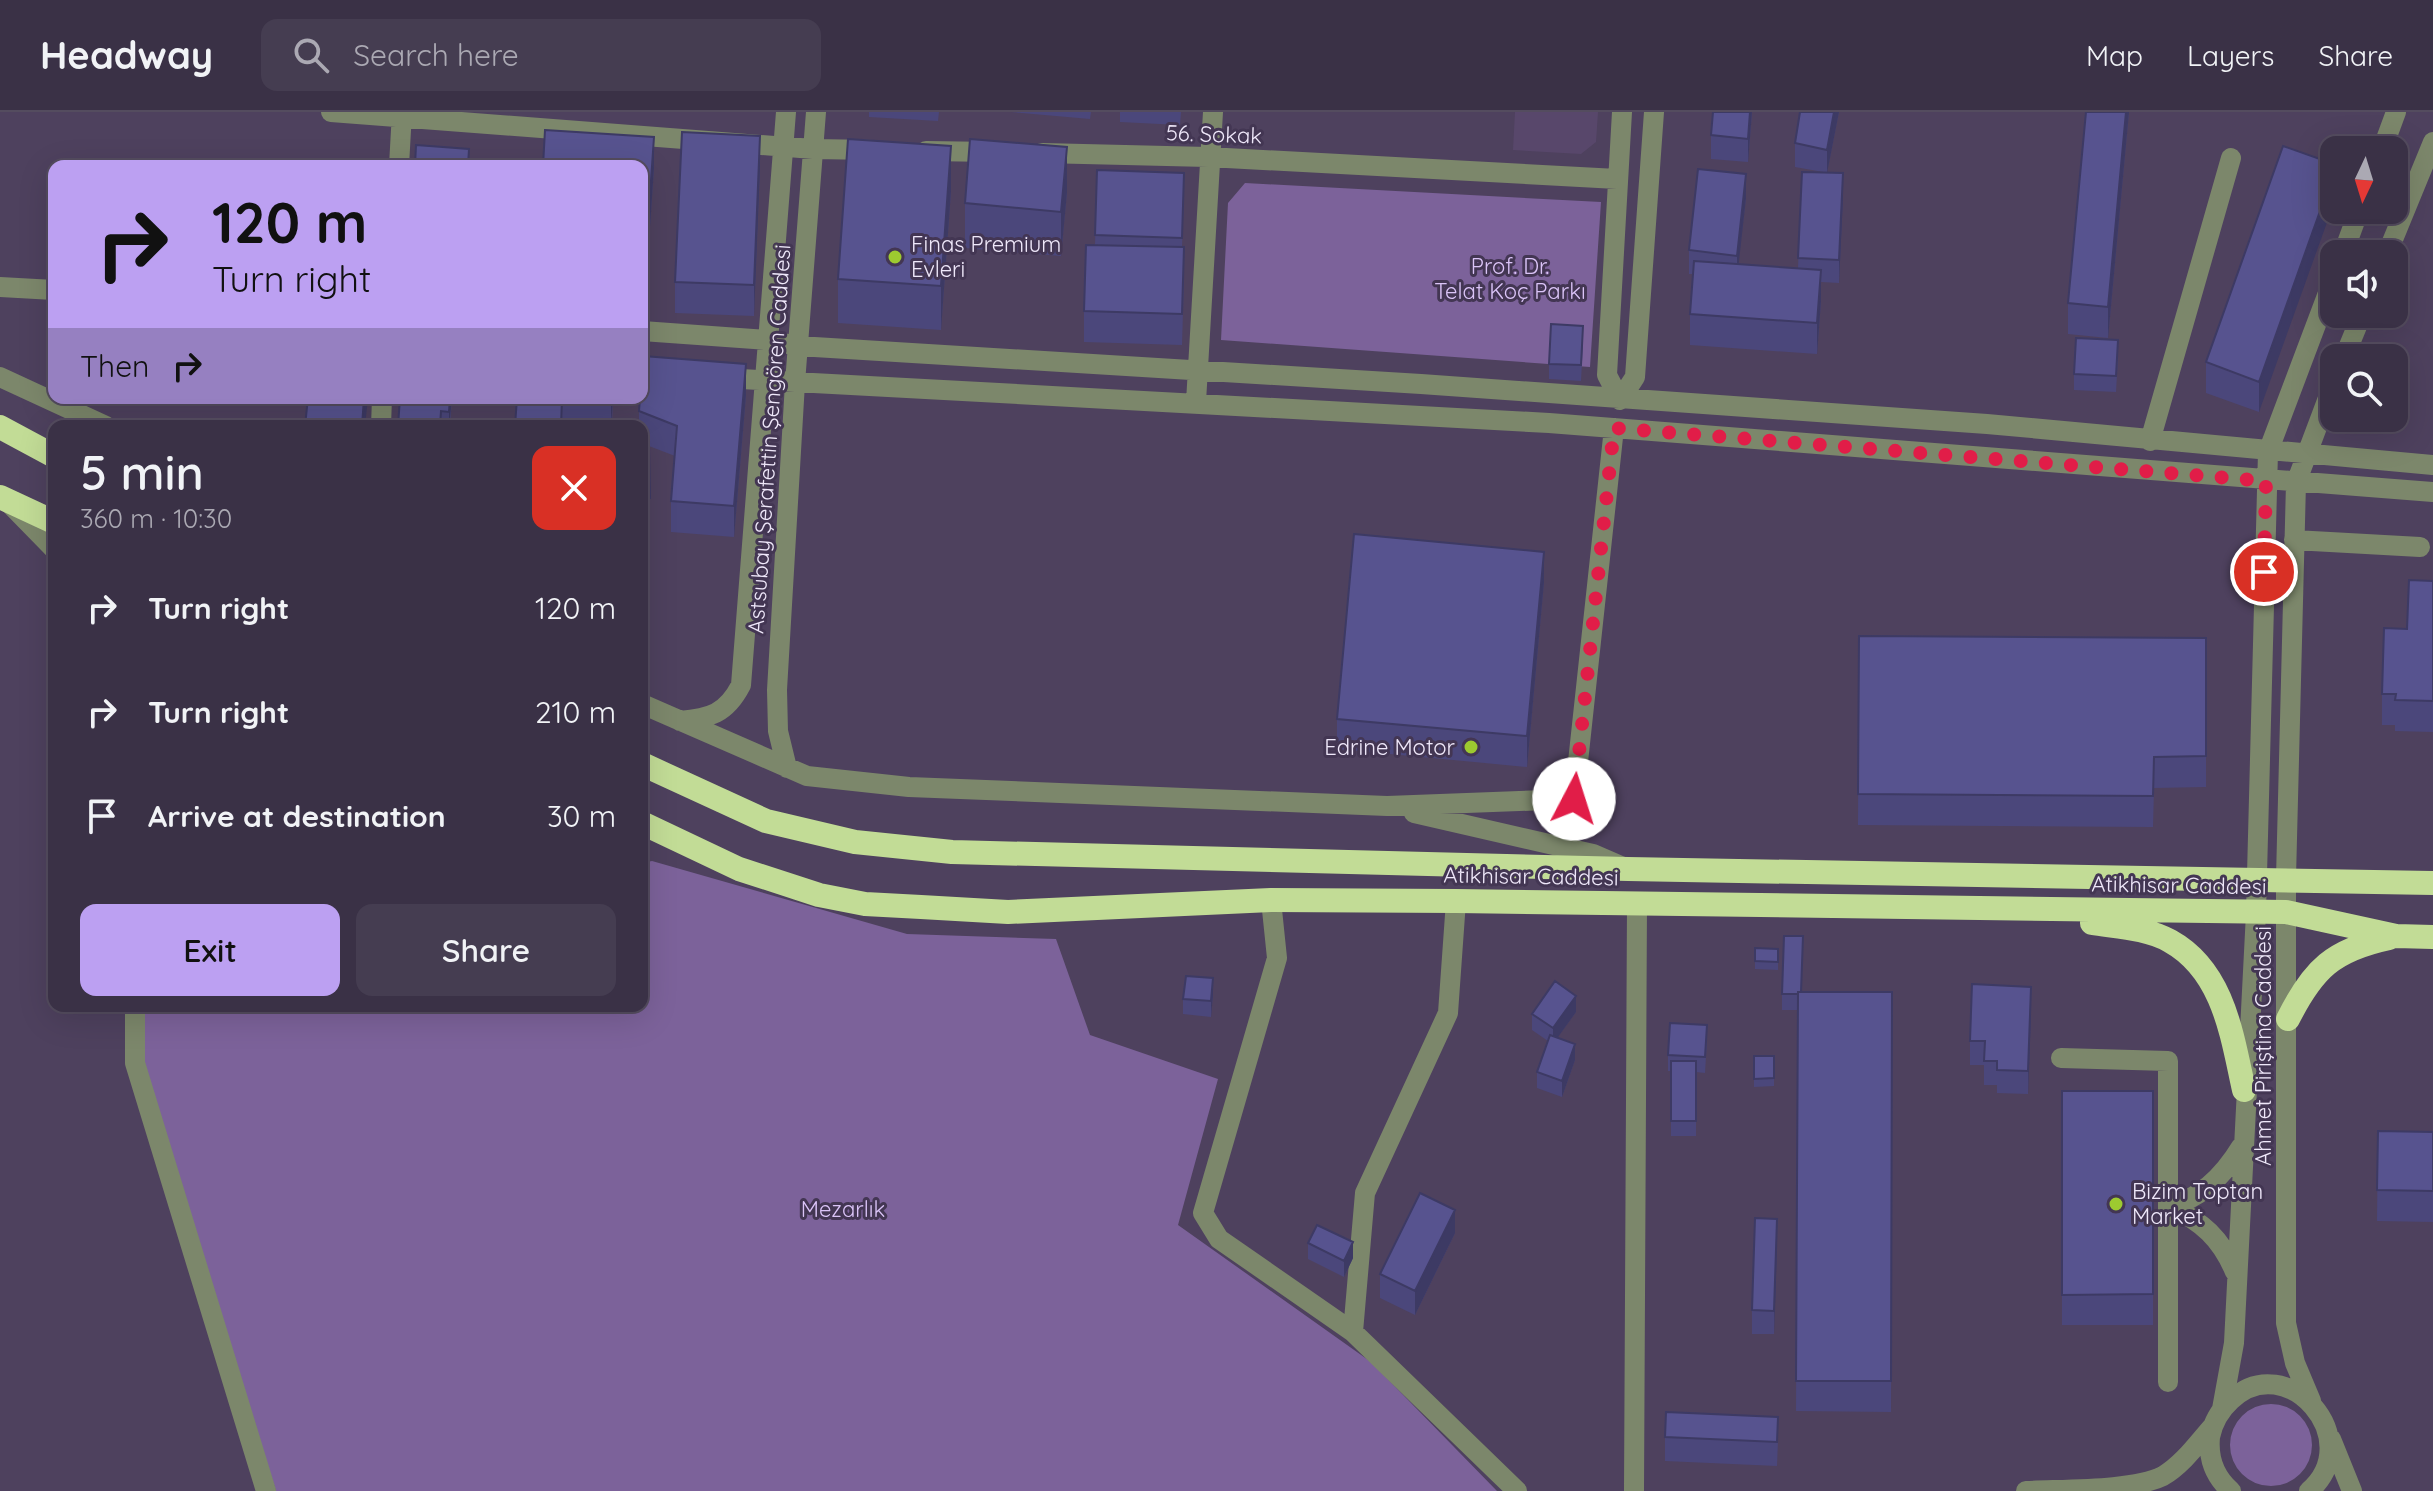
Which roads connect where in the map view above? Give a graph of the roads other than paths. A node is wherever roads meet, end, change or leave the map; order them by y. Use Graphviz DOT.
graph roads {
  1 [pos="331,112"];
  2 [pos="786,112"];
  3 [pos="816,112"];
  4 [pos="1213,112"];
  5 [pos="1622,112"];
  6 [pos="1654,112"];
  7 [pos="2396,112"];
  8 [pos="402,114"];
  9 [pos="2387,136"];
  10 [pos="2433,142"];
  11 [pos="785,144"];
  12 [pos="813,149"];
  13 [pos="1208,157"];
  14 [pos="2231,158"];
  15 [pos="399,160"];
  16 [pos="1617,179"];
  17 [pos="2393,240"];
  18 [pos="0,287"];
  19 [pos="48,290"];
  20 [pos="2320,314"];
  21 [pos="648,331"];
  22 [pos="768,340"];
  23 [pos="798,346"];
  24 [pos="1196,370"];
  25 [pos="0,377"];
  26 [pos="705,377"];
  27 [pos="768,381"];
  28 [pos="795,383"];
  29 [pos="48,399"];
  30 [pos="1620,400"];
  31 [pos="1196,402"];
  32 [pos="58,404"];
  33 [pos="2320,415"];
  34 [pos="93,420"];
  35 [pos="0,427"];
  36 [pos="1614,428"];
  37 [pos="2150,441"];
  38 [pos="2268,452"];
  39 [pos="48,453"];
  40 [pos="2303,456"];
  41 [pos="2433,465"];
  42 [pos="2266,481"];
  43 [pos="2296,483"];
  44 [pos="2433,492"];
  45 [pos="4,500"];
  46 [pos="48,519"];
  47 [pos="2294,540"];
  48 [pos="48,543"];
  49 [pos="2420,547"];
  50 [pos="648,707"];
  51 [pos="679,721"];
  52 [pos="648,767"];
  53 [pos="787,768"];
  54 [pos="1387,806"];
  55 [pos="648,826"];
  56 [pos="1628,869"];
  57 [pos="2286,878"];
  58 [pos="2255,879"];
  59 [pos="2433,883"];
  60 [pos="1271,900"];
  61 [pos="1456,901"];
  62 [pos="1637,904"];
  63 [pos="1995,909"];
  64 [pos="2286,912"];
  65 [pos="2256,913"];
  66 [pos="2396,936"];
  67 [pos="2433,937"];
  68 [pos="135,1012"];
  69 [pos="2288,1019"];
  70 [pos="2061,1058"];
  71 [pos="2244,1090"];
  72 [pos="2242,1146"];
  73 [pos="2170,1206"];
  74 [pos="2237,1275"];
  75 [pos="1353,1332"];
  76 [pos="2168,1382"];
  77 [pos="2311,1401"];
  78 [pos="2217,1418"];
  79 [pos="2330,1435"];
  80 [pos="266,1491"];
  81 [pos="1517,1491"];
  82 [pos="1634,1491"];
  83 [pos="2026,1491"];
  84 [pos="2231,1491"];
  85 [pos="2309,1491"];
  86 [pos="2352,1491"];
  1 -- 8 [label="street, 56. Sokak"];
  2 -- 11 [label="street, Astsubay Şerafettin Şengören Caddesi"];
  3 -- 12 [label="street, Astsubay Şerafettin Şengören Caddesi"];
  4 -- 13 [label="street"];
  5 -- 16 [label="street"];
  6 -- 30 [label="street"];
  7 -- 9 [label="street"];
  8 -- 11 [label="street, 56. Sokak"];
  8 -- 15 [label="street"];
  10 -- 17 [label="street"];
  11 -- 12 [label="street, 56. Sokak"];
  11 -- 22 [label="street, Astsubay Şerafettin Şengören Caddesi"];
  12 -- 13 [label="street, 56. Sokak"];
  12 -- 23 [label="street, Astsubay Şerafettin Şengören Caddesi"];
  13 -- 16 [label="street, 56. Sokak"];
  13 -- 24 [label="street"];
  14 -- 37 [label="street"];
  16 -- 30 [label="street"];
  18 -- 19 [label="street"];
  20 -- 38 [label="street, Ahmet Piriştina Caddesi"];
  21 -- 22 [label="street"];
  22 -- 23 [label="street"];
  22 -- 27 [label="street, Astsubay Şerafettin Şengören Caddesi"];
  23 -- 24 [label="street"];
  23 -- 28 [label="street, Astsubay Şerafettin Şengören Caddesi"];
  24 -- 30 [label="street"];
  24 -- 31 [label="street"];
  25 -- 29 [label="street"];
  26 -- 27 [label="street"];
  27 -- 28 [label="street"];
  27 -- 51 [label="street, Astsubay Şerafettin Şengören Caddesi"];
  28 -- 31 [label="street"];
  28 -- 53 [label="street, Astsubay Şerafettin Şengören Caddesi"];
  30 -- 37 [label="street"];
  31 -- 36 [label="street"];
  32 -- 34 [label="street"];
  33 -- 40 [label="street, Ahmet Piriştina Caddesi"];
  35 -- 39 [label="highway"];
  36 -- 42 [label="street"];
  36 -- 54 [label="street"];
  37 -- 38 [label="street"];
  38 -- 40 [label="street"];
  38 -- 42 [label="street, Ahmet Piriştina Caddesi"];
  40 -- 41 [label="street"];
  40 -- 43 [label="street, Ahmet Piriştina Caddesi"];
  42 -- 43 [label="street"];
  42 -- 58 [label="street, Ahmet Piriştina Caddesi"];
  43 -- 44 [label="street"];
  43 -- 47 [label="street, Ahmet Piriştina Caddesi"];
  45 -- 46 [label="highway"];
  45 -- 48 [label="street"];
  47 -- 49 [label="street"];
  47 -- 57 [label="street, Ahmet Piriştina Caddesi"];
  50 -- 51 [label="street"];
  51 -- 53 [label="street"];
  52 -- 56 [label="highway, Atikhisar Caddesi"];
  53 -- 54 [label="street"];
  54 -- 56 [label="street"];
  55 -- 60 [label="highway, Atikhisar Caddesi"];
  56 -- 58 [label="highway, Atikhisar Caddesi"];
  57 -- 58 [label="highway, Atikhisar Caddesi"];
  57 -- 59 [label="highway, Atikhisar Caddesi"];
  57 -- 64 [label="street, Ahmet Piriştina Caddesi"];
  58 -- 65 [label="street, Ahmet Piriştina Caddesi"];
  60 -- 61 [label="highway, Atikhisar Caddesi"];
  60 -- 75 [label="street"];
  61 -- 62 [label="highway, Atikhisar Caddesi"];
  61 -- 75 [label="street"];
  62 -- 63 [label="highway, Atikhisar Caddesi"];
  62 -- 82 [label="street"];
  63 -- 65 [label="highway, Atikhisar Caddesi"];
  63 -- 71 [label="highway"];
  64 -- 65 [label="highway, Atikhisar Caddesi"];
  64 -- 66 [label="highway, Atikhisar Caddesi"];
  64 -- 69 [label="street, Ahmet Piriştina Caddesi"];
  65 -- 71 [label="street, Ahmet Piriştina Caddesi"];
  66 -- 67 [label="highway, Atikhisar Caddesi"];
  66 -- 69 [label="highway"];
  68 -- 80 [label="street"];
  69 -- 77 [label="street, Ahmet Piriştina Caddesi"];
  70 -- 73 [label="street"];
  71 -- 72 [label="street, Ahmet Piriştina Caddesi"];
  72 -- 73 [label="street"];
  72 -- 74 [label="street, Ahmet Piriştina Caddesi"];
  73 -- 74 [label="street"];
  73 -- 76 [label="street"];
  74 -- 78 [label="street, Ahmet Piriştina Caddesi"];
  75 -- 81 [label="street"];
  77 -- 78 [label="street"];
  77 -- 79 [label="street, Ahmet Piriştina Caddesi"];
  78 -- 83 [label="street"];
  78 -- 84 [label="street, Ahmet Piriştina Caddesi"];
  79 -- 85 [label="street"];
  79 -- 86 [label="street"];
}
